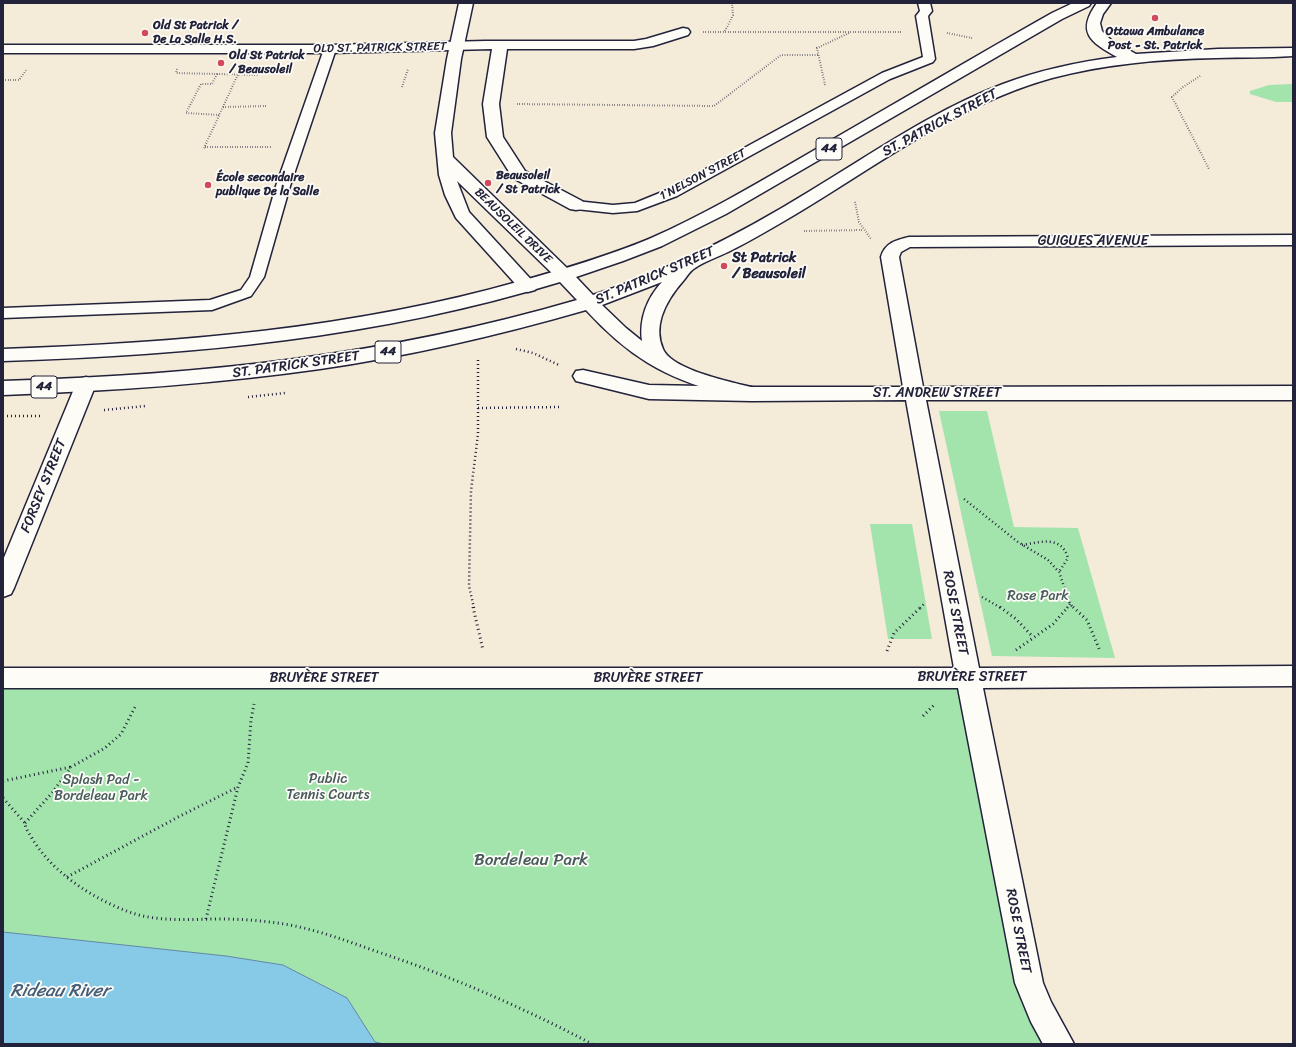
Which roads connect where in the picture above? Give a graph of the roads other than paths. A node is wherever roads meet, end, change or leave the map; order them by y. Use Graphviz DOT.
graph roads {
  1 [pos="466,3"];
  2 [pos="924,3"];
  3 [pos="1084,3"];
  4 [pos="1104,3"];
  5 [pos="683,32"];
  6 [pos="457,46"];
  7 [pos="500,46"];
  8 [pos="3,49"];
  9 [pos="330,49"];
  10 [pos="1293,54"];
  11 [pos="1133,59"];
  12 [pos="446,159"];
  13 [pos="576,205"];
  14 [pos="1293,240"];
  15 [pos="895,248"];
  16 [pos="687,266"];
  17 [pos="564,275"];
  18 [pos="528,286"];
  19 [pos="590,303"];
  20 [pos="3,313"];
  21 [pos="553,313"];
  22 [pos="3,355"];
  23 [pos="662,363"];
  24 [pos="583,376"];
  25 [pos="86,384"];
  26 [pos="3,388"];
  27 [pos="914,393"];
  28 [pos="1293,393"];
  29 [pos="752,394"];
  30 [pos="3,588"];
  31 [pos="1293,676"];
  32 [pos="3,678"];
  33 [pos="968,678"];
  34 [pos="1059,1044"];
  1 -- 6 [label="street, BEAUSOLEIL DRIVE"];
  2 -- 13 [label="lane, 1 NELSON STREET"];
  3 -- 17 [label="street, 44"];
  4 -- 11 [label="street"];
  5 -- 7 [label="street, OLD ST. PATRICK STREET"];
  6 -- 7 [label="street, OLD ST. PATRICK STREET"];
  6 -- 9 [label="street, OLD ST. PATRICK STREET"];
  6 -- 12 [label="street, BEAUSOLEIL DRIVE"];
  7 -- 13 [label="street, 1 NELSON STREET"];
  8 -- 9 [label="street, OLD ST. PATRICK STREET"];
  9 -- 20 [label="lane"];
  10 -- 11 [label="street, ST. PATRICK STREET / 44"];
  11 -- 16 [label="street, ST. PATRICK STREET / 44"];
  12 -- 17 [label="street, BEAUSOLEIL DRIVE"];
  12 -- 18 [label="street, BEAUSOLEIL DRIVE"];
  14 -- 15 [label="street, GUIGUES AVENUE"];
  15 -- 27 [label="street, ROSE STREET"];
  16 -- 19 [label="street, ST. PATRICK STREET / 44"];
  16 -- 23 [label="street"];
  17 -- 18 [label="street, 44"];
  17 -- 19 [label="street, BEAUSOLEIL DRIVE"];
  18 -- 21 [label="street, BEAUSOLEIL DRIVE"];
  18 -- 22 [label="street, 44"];
  19 -- 21 [label="street, ST. PATRICK STREET / 44"];
  19 -- 23 [label="street, BEAUSOLEIL DRIVE"];
  21 -- 25 [label="street, ST. PATRICK STREET / 44"];
  23 -- 29 [label="street, BEAUSOLEIL DRIVE"];
  24 -- 29 [label="street, ST. ANDREW STREET"];
  25 -- 26 [label="street, ST. PATRICK STREET / 44"];
  25 -- 30 [label="street, FORSEY STREET"];
  27 -- 28 [label="street, ST. ANDREW STREET"];
  27 -- 29 [label="street, ST. ANDREW STREET"];
  27 -- 33 [label="street, ROSE STREET"];
  31 -- 33 [label="street, BRUYÈRE STREET"];
  32 -- 33 [label="street, BRUYÈRE STREET"];
  33 -- 34 [label="street, ROSE STREET"];
}
